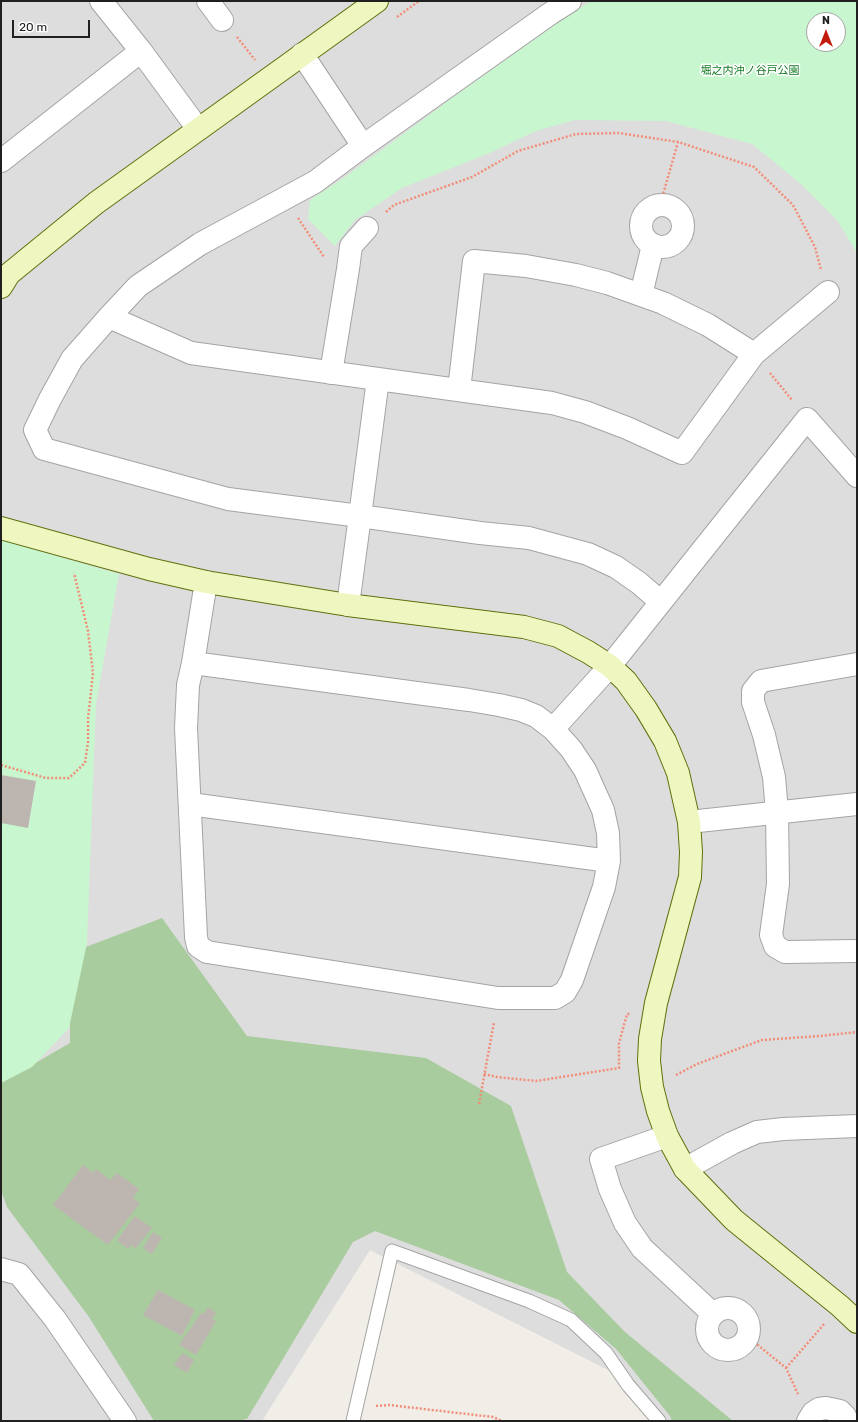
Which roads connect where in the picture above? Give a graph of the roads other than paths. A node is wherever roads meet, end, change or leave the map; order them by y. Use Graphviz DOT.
graph roads {
  1 [pos="102,1"];
  2 [pos="208,1"];
  3 [pos="377,1"];
  4 [pos="570,1"];
  5 [pos="222,20"];
  6 [pos="141,51"];
  7 [pos="302,54"];
  8 [pos="198,129"];
  9 [pos="363,146"];
  10 [pos="1,161"];
  11 [pos="367,228"];
  12 [pos="653,245"];
  13 [pos="1,286"];
  14 [pos="828,292"];
  15 [pos="641,295"];
  16 [pos="109,317"];
  17 [pos="754,354"];
  18 [pos="331,373"];
  19 [pos="378,379"];
  20 [pos="459,390"];
  21 [pos="857,476"];
  22 [pos="360,516"];
  23 [pos="1,528"];
  24 [pos="206,582"];
  25 [pos="661,602"];
  26 [pos="348,605"];
  27 [pos="193,663"];
  28 [pos="857,664"];
  29 [pos="610,666"];
  30 [pos="553,729"];
  31 [pos="190,804"];
  32 [pos="857,804"];
  33 [pos="778,812"];
  34 [pos="689,822"];
  35 [pos="609,861"];
  36 [pos="857,951"];
  37 [pos="857,1126"];
  38 [pos="667,1136"];
  39 [pos="685,1169"];
  40 [pos="1,1269"];
  41 [pos="714,1314"];
  42 [pos="857,1322"];
  43 [pos="809,1420"];
  44 [pos="124,1421"];
  45 [pos="353,1421"];
  46 [pos="659,1421"];
  47 [pos="848,1421"];
  1 -- 6 [label="street"];
  2 -- 5 [label="street"];
  3 -- 7 [label="street"];
  4 -- 9 [label="street"];
  6 -- 8 [label="street"];
  6 -- 10 [label="street"];
  7 -- 8 [label="street"];
  7 -- 9 [label="street"];
  8 -- 13 [label="street"];
  9 -- 16 [label="street"];
  11 -- 18 [label="street"];
  12 -- 12 [label="street"];
  12 -- 15 [label="street"];
  14 -- 17 [label="street"];
  15 -- 17 [label="street"];
  15 -- 20 [label="street"];
  16 -- 18 [label="street"];
  16 -- 22 [label="street"];
  17 -- 20 [label="street"];
  18 -- 19 [label="street"];
  19 -- 20 [label="street"];
  19 -- 22 [label="street"];
  21 -- 25 [label="street"];
  22 -- 25 [label="street"];
  22 -- 26 [label="street"];
  23 -- 24 [label="street"];
  24 -- 26 [label="street"];
  24 -- 27 [label="street"];
  25 -- 29 [label="street"];
  26 -- 29 [label="street"];
  27 -- 30 [label="street"];
  27 -- 31 [label="street"];
  28 -- 33 [label="street"];
  29 -- 30 [label="street"];
  29 -- 34 [label="street"];
  30 -- 35 [label="street"];
  31 -- 35 [label="street"];
  31 -- 35 [label="street"];
  32 -- 33 [label="street"];
  33 -- 34 [label="street"];
  33 -- 36 [label="street"];
  34 -- 38 [label="street"];
  37 -- 39 [label="street"];
  38 -- 39 [label="street"];
  38 -- 41 [label="street"];
  39 -- 42 [label="street"];
  40 -- 44 [label="street"];
  41 -- 41 [label="street"];
  43 -- 47 [label="street"];
  45 -- 46 [label="lane"];
}
